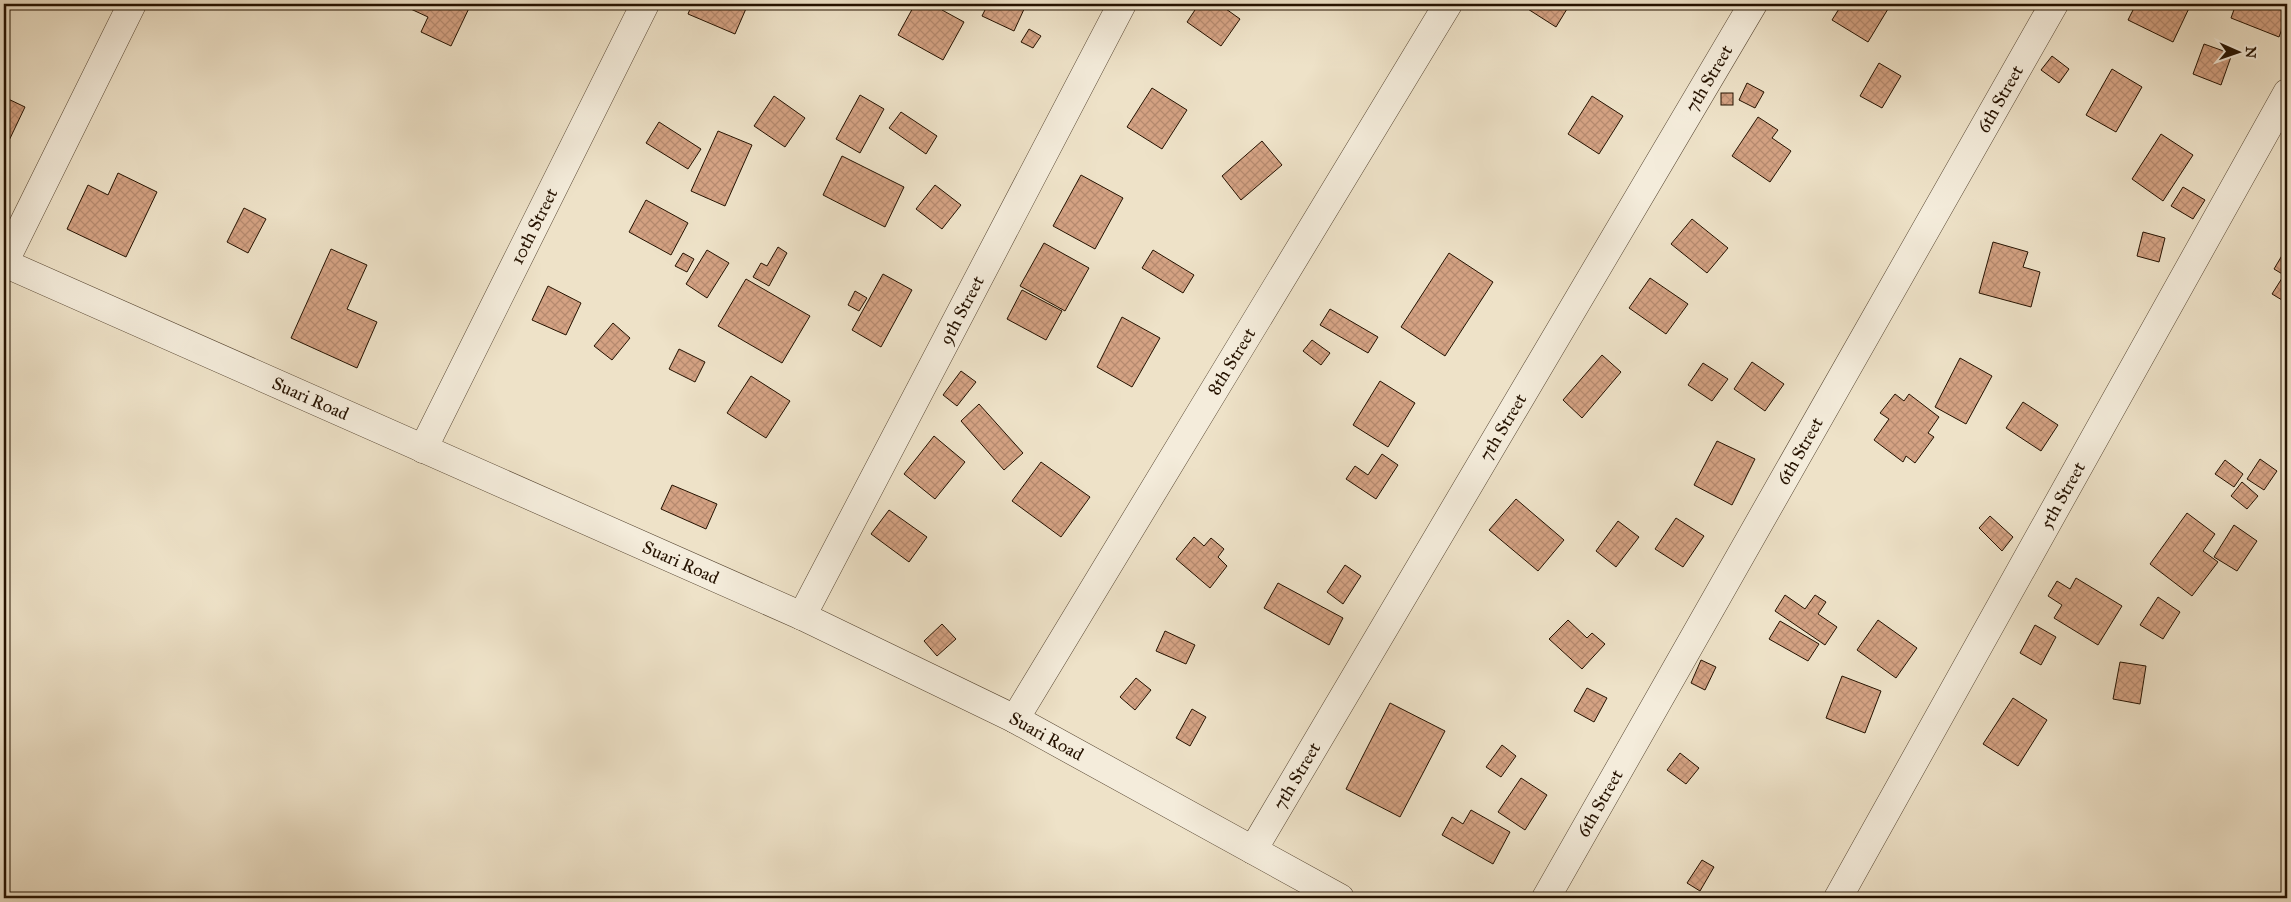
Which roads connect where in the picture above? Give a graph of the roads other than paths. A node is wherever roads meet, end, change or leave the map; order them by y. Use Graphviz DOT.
graph roads {
  1 [pos="132,4"];
  2 [pos="645,4"];
  3 [pos="1122,4"];
  4 [pos="1448,4"];
  5 [pos="1753,4"];
  6 [pos="2054,4"];
  7 [pos="2287,93"];
  8 [pos="4,263"];
  9 [pos="423,450"];
  10 [pos="802,616"];
  11 [pos="1015,719"];
  12 [pos="1253,850"];
  13 [pos="1340,898"];
  14 [pos="1546,898"];
  15 [pos="1838,898"];
  1 -- 8 [label="street"];
  2 -- 9 [label="street, 10th Street"];
  3 -- 10 [label="street, 9th Street"];
  4 -- 11 [label="street, 8th Street"];
  5 -- 12 [label="street, 7th Street"];
  6 -- 14 [label="street, 6th Street"];
  7 -- 15 [label="street, 5th Street"];
  8 -- 9 [label="street, Suari Road"];
  9 -- 10 [label="street, Suari Road"];
  10 -- 11 [label="street, Suari Road"];
  11 -- 12 [label="street, Suari Road"];
  12 -- 13 [label="street, Suari Road"];
}
